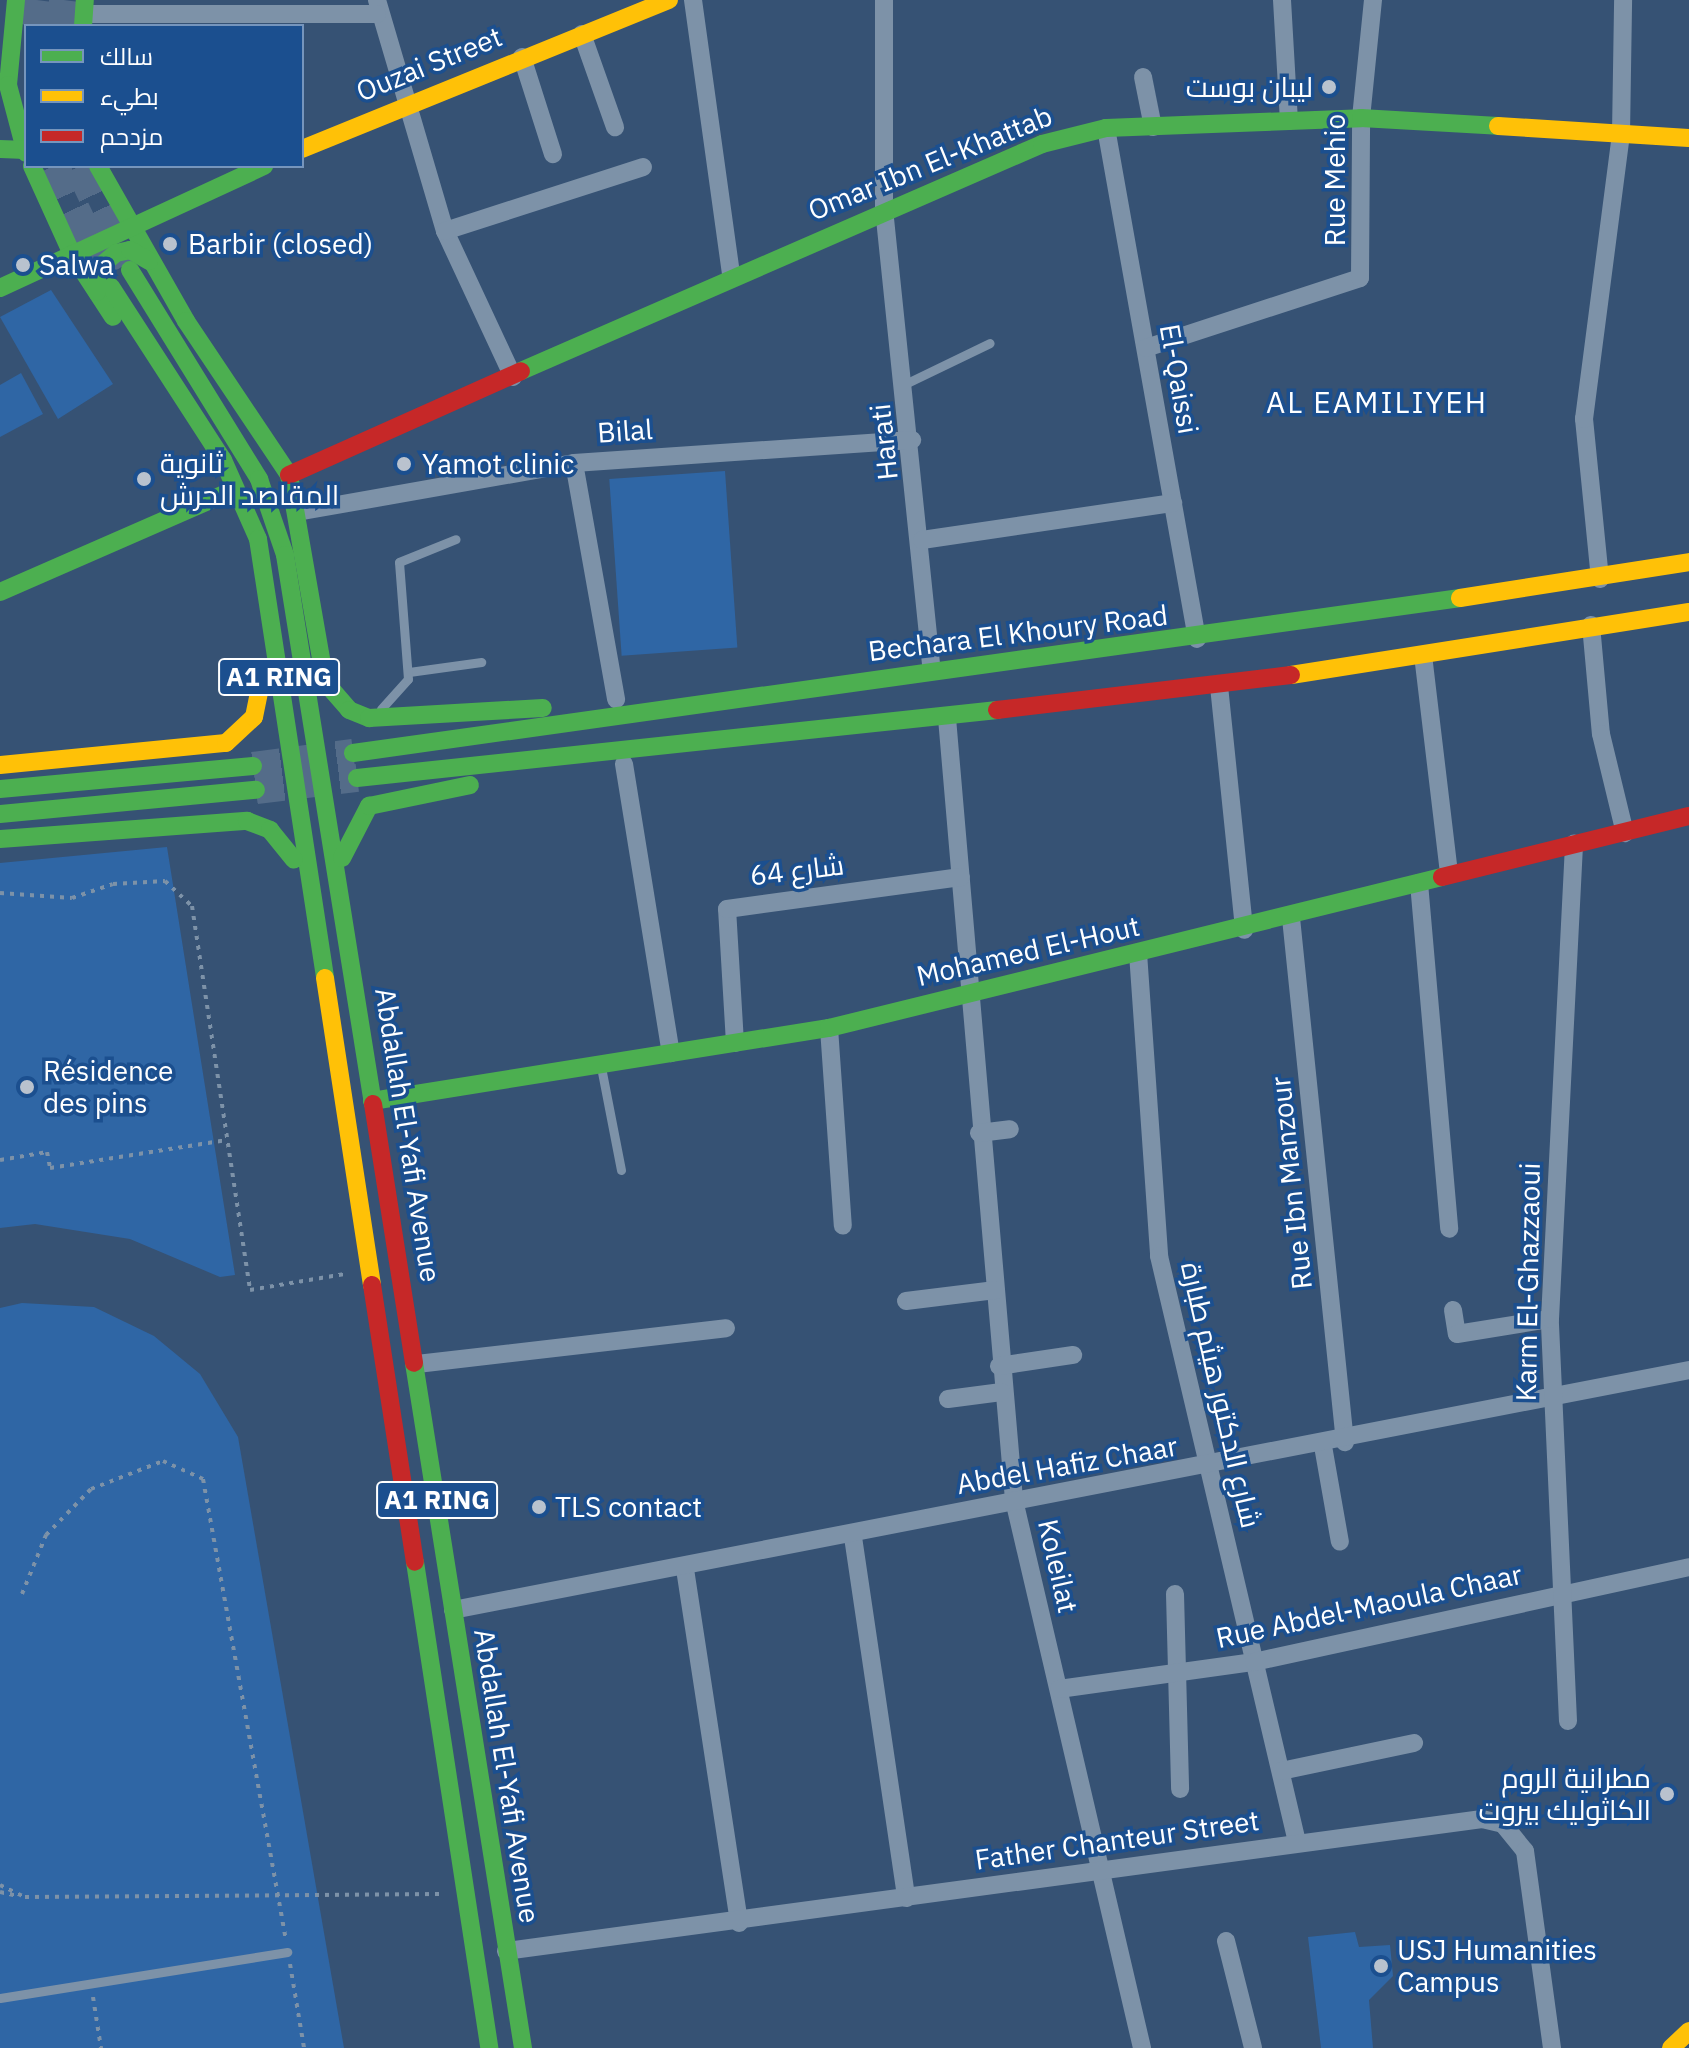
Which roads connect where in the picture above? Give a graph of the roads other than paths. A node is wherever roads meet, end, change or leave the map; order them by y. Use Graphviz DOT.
graph roads {
  1 [pos="16,0"];
  2 [pos="669,0"];
  3 [pos="693,0"];
  4 [pos="884,0"];
  5 [pos="1282,0"];
  6 [pos="1373,0"];
  7 [pos="1623,0"];
  8 [pos="377,7"];
  9 [pos="622,9"];
  10 [pos="84,13"];
  11 [pos="582,34"];
  12 [pos="522,57"];
  13 [pos="1143,77"];
  14 [pos="403,103"];
  15 [pos="1361,118"];
  16 [pos="21,121"];
  17 [pos="1289,121"];
  18 [pos="615,127"];
  19 [pos="1153,127"];
  20 [pos="1106,128"];
  21 [pos="1621,134"];
  22 [pos="1689,138"];
  23 [pos="304,148"];
  24 [pos="0,149"];
  25 [pos="24,154"];
  26 [pos="553,154"];
  27 [pos="643,167"];
  28 [pos="33,168"];
  29 [pos="99,168"];
  30 [pos="260,168"];
  31 [pos="884,209"];
  32 [pos="129,227"];
  33 [pos="445,231"];
  34 [pos="72,254"];
  35 [pos="149,261"];
  36 [pos="130,270"];
  37 [pos="731,275"];
  38 [pos="0,288"];
  39 [pos="104,289"];
  40 [pos="990,343"];
  41 [pos="1146,348"];
  42 [pos="513,377"];
  43 [pos="905,384"];
  44 [pos="912,440"];
  45 [pos="574,463"];
  46 [pos="289,475"];
  47 [pos="227,493"];
  48 [pos="1173,503"];
  49 [pos="297,512"];
  50 [pos="456,539"];
  51 [pos="922,540"];
  52 [pos="1689,562"];
  53 [pos="1600,579"];
  54 [pos="0,592"];
  55 [pos="1689,612"];
  56 [pos="1591,625"];
  57 [pos="1197,639"];
  58 [pos="1423,655"];
  59 [pos="481,662"];
  60 [pos="264,668"];
  61 [pos="932,670"];
  62 [pos="409,672"];
  63 [pos="325,682"];
  64 [pos="1219,686"];
  65 [pos="811,687"];
  66 [pos="616,699"];
  67 [pos="947,718"];
  68 [pos="372,719"];
  69 [pos="795,735"];
  70 [pos="353,753"];
  71 [pos="624,764"];
  72 [pos="0,765"];
  73 [pos="253,766"];
  74 [pos="357,778"];
  75 [pos="0,789"];
  76 [pos="256,790"];
  77 [pos="0,814"];
  78 [pos="1689,816"];
  79 [pos="1625,833"];
  80 [pos="0,839"];
  81 [pos="1574,844"];
  82 [pos="342,858"];
  83 [pos="294,860"];
  84 [pos="1449,874"];
  85 [pos="961,877"];
  86 [pos="1419,883"];
  87 [pos="1291,918"];
  88 [pos="1244,930"];
  89 [pos="350,951"];
  90 [pos="1138,953"];
  91 [pos="971,992"];
  92 [pos="829,1028"];
  93 [pos="735,1043"];
  94 [pos="671,1053"];
  95 [pos="601,1065"];
  96 [pos="372,1101"];
  97 [pos="341,1105"];
  98 [pos="1010,1129"];
  99 [pos="979,1133"];
  100 [pos="621,1170"];
  101 [pos="843,1226"];
  102 [pos="1449,1229"];
  103 [pos="995,1290"];
  104 [pos="906,1301"];
  105 [pos="1453,1310"];
  106 [pos="1550,1319"];
  107 [pos="726,1328"];
  108 [pos="1073,1355"];
  109 [pos="417,1364"];
  110 [pos="999,1366"];
  111 [pos="1689,1370"];
  112 [pos="1002,1392"];
  113 [pos="1552,1398"];
  114 [pos="948,1399"];
  115 [pos="1345,1442"];
  116 [pos="1323,1446"];
  117 [pos="1210,1468"];
  118 [pos="1014,1500"];
  119 [pos="853,1537"];
  120 [pos="1340,1542"];
  121 [pos="1689,1567"];
  122 [pos="685,1569"];
  123 [pos="1563,1593"];
  124 [pos="1175,1594"];
  125 [pos="453,1610"];
  126 [pos="1254,1662"];
  127 [pos="1177,1674"];
  128 [pos="1059,1689"];
  129 [pos="1568,1721"];
  130 [pos="1414,1743"];
  131 [pos="1281,1771"];
  132 [pos="1180,1789"];
  133 [pos="1297,1842"];
  134 [pos="1101,1874"];
  135 [pos="906,1898"];
  136 [pos="739,1923"];
  137 [pos="1226,1941"];
  138 [pos="506,1951"];
  139 [pos="287,1952"];
  140 [pos="0,1998"];
  141 [pos="1689,2031"];
  142 [pos="489,2048"];
  143 [pos="523,2048"];
  144 [pos="1142,2048"];
  145 [pos="1253,2048"];
  146 [pos="1552,2048"];
  147 [pos="1671,2048"];
  1 -- 16 [label="main road"];
  2 -- 9 [label="main road, Ouzai Street"];
  3 -- 37 [label="street"];
  4 -- 31 [label="street, Harati"];
  5 -- 17 [label="street"];
  6 -- 15 [label="street, Rue Mehio"];
  7 -- 21 [label="street"];
  8 -- 10 [label="street"];
  8 -- 14 [label="street"];
  9 -- 11 [label="main road, Ouzai Street"];
  11 -- 12 [label="main road, Ouzai Street"];
  11 -- 18 [label="street"];
  12 -- 14 [label="main road, Ouzai Street"];
  12 -- 26 [label="street"];
  13 -- 19 [label="street"];
  14 -- 23 [label="main road, Ouzai Street"];
  14 -- 33 [label="street"];
  15 -- 17 [label="main road, Omar Ibn El-Khattab"];
  15 -- 21 [label="main road, Omar Ibn El-Khattab"];
  15 -- 41 [label="street, Rue Mehio"];
  17 -- 19 [label="main road, Omar Ibn El-Khattab"];
  19 -- 20 [label="main road, Omar Ibn El-Khattab"];
  20 -- 31 [label="main road, Omar Ibn El-Khattab"];
  20 -- 41 [label="street, El-Qaissi"];
  21 -- 22 [label="main road, Omar Ibn El-Khattab"];
  21 -- 53 [label="street"];
  24 -- 25 [label="main road"];
  27 -- 33 [label="street"];
  28 -- 34 [label="main road"];
  29 -- 32 [label="main road"];
  30 -- 32 [label="main road"];
  31 -- 37 [label="main road, Omar Ibn El-Khattab"];
  31 -- 43 [label="street, Harati"];
  32 -- 34 [label="main road"];
  32 -- 35 [label="main road"];
  33 -- 42 [label="street"];
  34 -- 38 [label="main road"];
  34 -- 39 [label="main road"];
  35 -- 39 [label="main road"];
  35 -- 46 [label="main road"];
  36 -- 89 [label="main road, Abdallah El-Yafi Avenue / A1 RING"];
  37 -- 42 [label="main road, Omar Ibn El-Khattab"];
  39 -- 47 [label="main road"];
  39 -- 97 [label="main road, A1 RING"];
  40 -- 43 [label="lane"];
  41 -- 48 [label="street, El-Qaissi"];
  42 -- 46 [label="main road, Omar Ibn El-Khattab"];
  43 -- 44 [label="street, Harati"];
  44 -- 45 [label="street, Bilal"];
  44 -- 51 [label="street, Harati"];
  45 -- 49 [label="street, Bilal"];
  45 -- 66 [label="street"];
  46 -- 49 [label="main road"];
  47 -- 54 [label="main road"];
  47 -- 60 [label="main road"];
  48 -- 51 [label="street"];
  48 -- 57 [label="street, El-Qaissi"];
  49 -- 63 [label="main road"];
  50 -- 62 [label="lane"];
  51 -- 61 [label="street, Harati"];
  52 -- 53 [label="main road, Bechara El Khoury Road"];
  53 -- 57 [label="main road, Bechara El Khoury Road"];
  55 -- 56 [label="main road"];
  56 -- 58 [label="main road"];
  56 -- 79 [label="street"];
  57 -- 61 [label="main road, Bechara El Khoury Road"];
  58 -- 64 [label="main road"];
  58 -- 84 [label="street"];
  59 -- 62 [label="lane"];
  60 -- 72 [label="main road"];
  60 -- 83 [label="main road"];
  61 -- 65 [label="main road, Bechara El Khoury Road"];
  62 -- 68 [label="lane"];
  63 -- 68 [label="main road"];
  63 -- 82 [label="main road"];
  64 -- 67 [label="main road"];
  64 -- 88 [label="street"];
  65 -- 66 [label="main road"];
  65 -- 70 [label="main road, Bechara El Khoury Road"];
  66 -- 68 [label="main road"];
  67 -- 69 [label="main road"];
  67 -- 85 [label="street"];
  69 -- 71 [label="main road"];
  69 -- 74 [label="main road"];
  71 -- 82 [label="main road"];
  71 -- 94 [label="street"];
  73 -- 75 [label="main road"];
  76 -- 77 [label="main road"];
  78 -- 79 [label="main road, Mohamed El-Hout"];
  79 -- 81 [label="main road, Mohamed El-Hout"];
  80 -- 83 [label="main road"];
  81 -- 84 [label="main road, Mohamed El-Hout"];
  81 -- 106 [label="street, Karm El-Ghazzaoui"];
  82 -- 89 [label="main road"];
  83 -- 97 [label="main road"];
  84 -- 86 [label="main road, Mohamed El-Hout"];
  85 -- 91 [label="street"];
  85 -- 93 [label="street, شارع 64"];
  86 -- 87 [label="main road, Mohamed El-Hout"];
  86 -- 102 [label="street"];
  87 -- 88 [label="main road, Mohamed El-Hout"];
  87 -- 115 [label="street, Rue Ibn Manzour"];
  88 -- 90 [label="main road, Mohamed El-Hout"];
  89 -- 96 [label="main road, Abdallah El-Yafi Avenue / A1 RING"];
  90 -- 91 [label="main road, Mohamed El-Hout"];
  90 -- 117 [label="street, شارع الدكتور هيثم طبارة"];
  91 -- 92 [label="main road, Mohamed El-Hout"];
  91 -- 99 [label="street, Koleilat"];
  92 -- 93 [label="main road, Mohamed El-Hout"];
  92 -- 101 [label="street"];
  93 -- 94 [label="main road, Mohamed El-Hout"];
  94 -- 95 [label="main road, Mohamed El-Hout"];
  95 -- 96 [label="main road, Mohamed El-Hout"];
  95 -- 100 [label="lane"];
  96 -- 109 [label="main road, Abdallah El-Yafi Avenue / A1 RING"];
  97 -- 142 [label="main road, A1 RING"];
  98 -- 99 [label="street"];
  99 -- 103 [label="street, Koleilat"];
  103 -- 104 [label="street"];
  103 -- 110 [label="street, Koleilat"];
  105 -- 106 [label="street"];
  106 -- 113 [label="street, Karm El-Ghazzaoui"];
  107 -- 109 [label="street"];
  108 -- 110 [label="street"];
  109 -- 125 [label="main road, Abdallah El-Yafi Avenue / A1 RING"];
  110 -- 112 [label="street, Koleilat"];
  111 -- 113 [label="street, Abdel Hafiz Chaar"];
  112 -- 114 [label="street"];
  112 -- 118 [label="street, Koleilat"];
  113 -- 115 [label="street, Abdel Hafiz Chaar"];
  113 -- 123 [label="street, Karm El-Ghazzaoui"];
  115 -- 116 [label="street, Abdel Hafiz Chaar"];
  116 -- 117 [label="street, Abdel Hafiz Chaar"];
  116 -- 120 [label="street"];
  117 -- 118 [label="street, Abdel Hafiz Chaar"];
  117 -- 126 [label="street, شارع الدكتور هيثم طبارة"];
  118 -- 119 [label="street, Abdel Hafiz Chaar"];
  118 -- 128 [label="street, Koleilat"];
  119 -- 122 [label="street, Abdel Hafiz Chaar"];
  119 -- 135 [label="street"];
  121 -- 123 [label="street, Rue Abdel-Maoula Chaar"];
  122 -- 125 [label="street, Abdel Hafiz Chaar"];
  122 -- 136 [label="street"];
  123 -- 126 [label="street, Rue Abdel-Maoula Chaar"];
  123 -- 129 [label="street, Karm El-Ghazzaoui"];
  124 -- 127 [label="street"];
  125 -- 138 [label="main road, Abdallah El-Yafi Avenue / A1 RING"];
  126 -- 127 [label="street, Rue Abdel-Maoula Chaar"];
  126 -- 131 [label="street, شارع الدكتور هيثم طبارة"];
  127 -- 128 [label="street, Rue Abdel-Maoula Chaar"];
  127 -- 132 [label="street"];
  128 -- 134 [label="street, Koleilat"];
  130 -- 131 [label="street"];
  131 -- 133 [label="street, شارع الدكتور هيثم طبارة"];
  133 -- 134 [label="street, Father Chanteur Street"];
  133 -- 146 [label="street, Father Chanteur Street"];
  134 -- 135 [label="street, Father Chanteur Street"];
  134 -- 144 [label="street, Koleilat"];
  135 -- 136 [label="street, Father Chanteur Street"];
  136 -- 138 [label="street, Father Chanteur Street"];
  137 -- 145 [label="street"];
  138 -- 143 [label="main road, Abdallah El-Yafi Avenue / A1 RING"];
  139 -- 140 [label="lane"];
  141 -- 147 [label="main road"];
}
